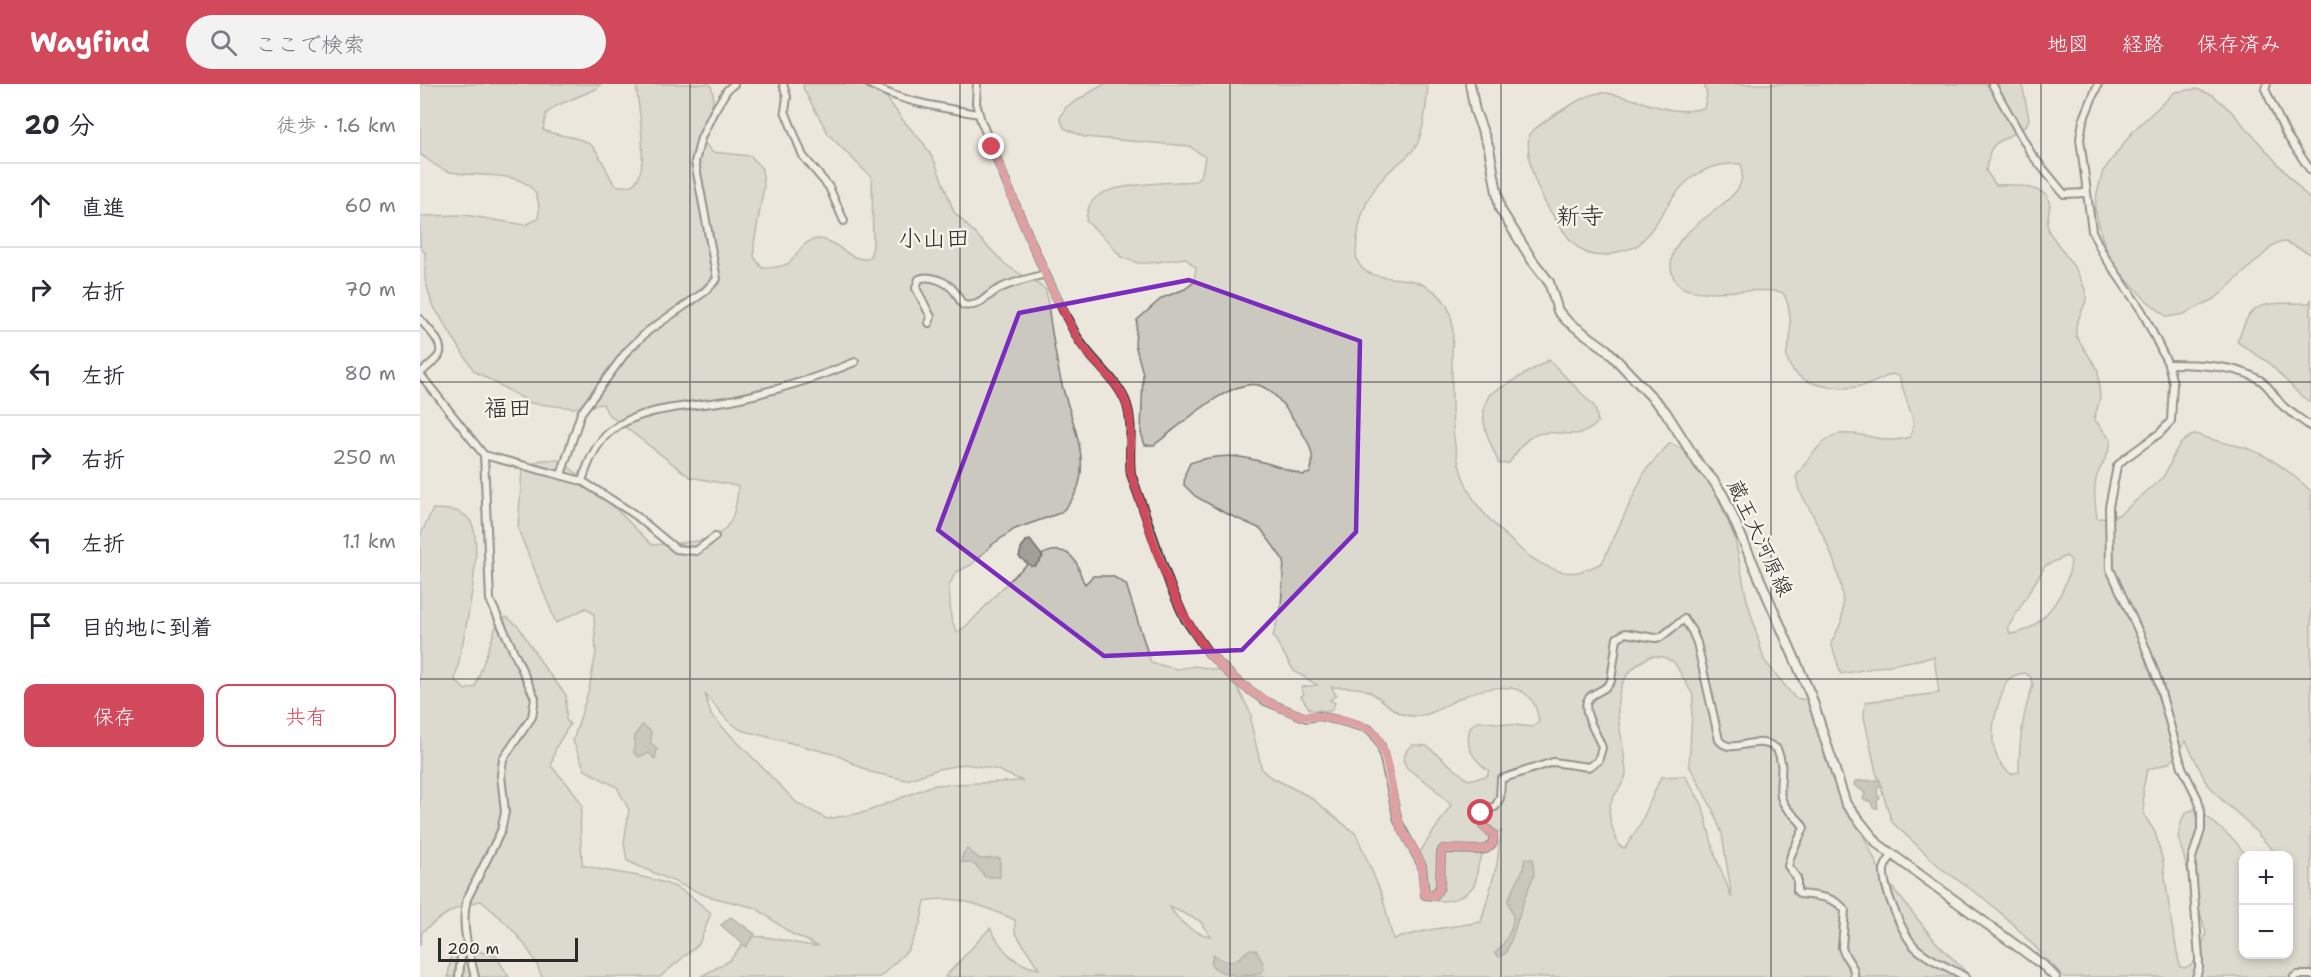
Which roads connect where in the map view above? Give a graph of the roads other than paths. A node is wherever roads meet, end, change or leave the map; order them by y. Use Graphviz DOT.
graph roads {
  1 [pos="734,84"];
  2 [pos="783,84"];
  3 [pos="869,84"];
  4 [pos="977,84"];
  5 [pos="1470,84"];
  6 [pos="1992,84"];
  7 [pos="2097,84"];
  8 [pos="2267,84"];
  9 [pos="978,114"];
  10 [pos="2311,171"];
  11 [pos="2086,193"];
  12 [pos="844,221"];
  13 [pos="1045,274"];
  14 [pos="420,319"];
  15 [pos="928,322"];
  16 [pos="855,362"];
  17 [pos="2168,364"];
  18 [pos="420,374"];
  19 [pos="2311,427"];
  20 [pos="484,455"];
  21 [pos="561,475"];
  22 [pos="582,481"];
  23 [pos="715,537"];
  24 [pos="1893,854"];
  25 [pos="469,950"];
  26 [pos="2311,975"];
  27 [pos="459,977"];
  28 [pos="475,977"];
  29 [pos="1854,977"];
  30 [pos="1965,977"];
  31 [pos="2055,977"];
  32 [pos="2196,977"];
  33 [pos="2294,977"];
  1 -- 21 [label="street"];
  2 -- 12 [label="street"];
  3 -- 9 [label="street"];
  4 -- 9 [label="street"];
  5 -- 24 [label="main road, 蔵王大河原線"];
  6 -- 11 [label="street"];
  7 -- 11 [label="street"];
  8 -- 10 [label="street"];
  9 -- 13 [label="street"];
  11 -- 17 [label="street"];
  13 -- 15 [label="street"];
  13 -- 29 [label="street"];
  14 -- 18 [label="street"];
  16 -- 22 [label="street"];
  17 -- 19 [label="street"];
  17 -- 32 [label="street"];
  18 -- 20 [label="street"];
  20 -- 21 [label="street"];
  20 -- 25 [label="street"];
  21 -- 22 [label="street"];
  22 -- 23 [label="street"];
  24 -- 30 [label="street"];
  24 -- 31 [label="main road, 蔵王大河原線"];
  25 -- 27 [label="street"];
  25 -- 28 [label="street"];
  26 -- 33 [label="street"];
}
